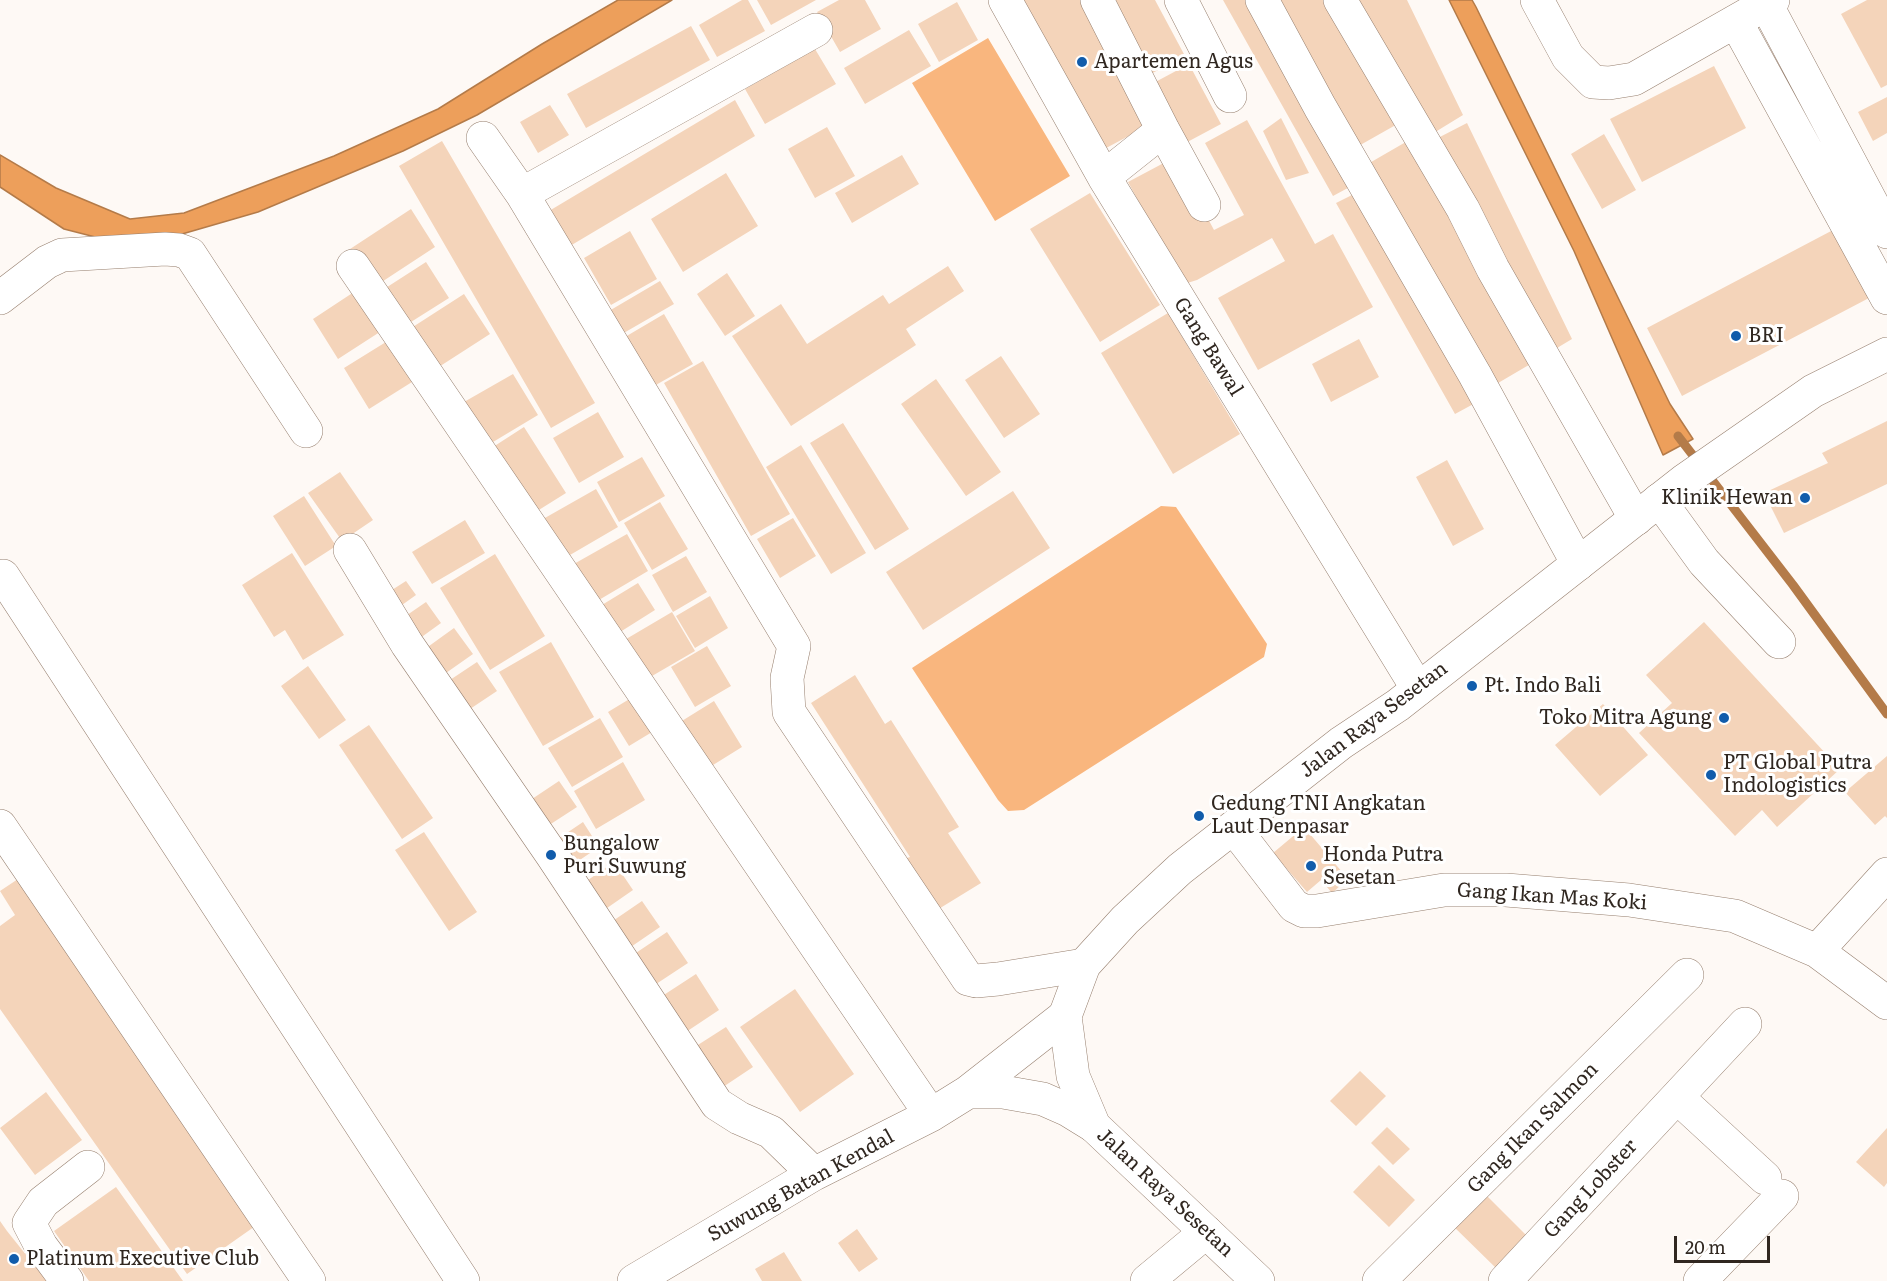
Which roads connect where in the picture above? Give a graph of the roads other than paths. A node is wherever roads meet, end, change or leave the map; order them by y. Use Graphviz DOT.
graph roads {
  1 [pos="1005,0"];
  2 [pos="1097,0"];
  3 [pos="1180,0"];
  4 [pos="1262,0"];
  5 [pos="1340,0"];
  6 [pos="1537,0"];
  7 [pos="1770,2"];
  8 [pos="1736,22"];
  9 [pos="816,30"];
  10 [pos="1230,96"];
  11 [pos="1163,130"];
  12 [pos="483,138"];
  13 [pos="1104,177"];
  14 [pos="522,194"];
  15 [pos="1204,205"];
  16 [pos="1887,232"];
  17 [pos="353,266"];
  18 [pos="0,298"];
  19 [pos="1887,298"];
  20 [pos="1887,354"];
  21 [pos="306,431"];
  22 [pos="1648,509"];
  23 [pos="350,550"];
  24 [pos="1578,564"];
  25 [pos="3,576"];
  26 [pos="1779,642"];
  27 [pos="1418,689"];
  28 [pos="0,826"];
  29 [pos="1234,828"];
  30 [pos="1887,874"];
  31 [pos="1817,951"];
  32 [pos="1084,964"];
  33 [pos="1687,975"];
  34 [pos="1887,1003"];
  35 [pos="1065,1016"];
  36 [pos="1745,1024"];
  37 [pos="968,1092"];
  38 [pos="1677,1097"];
  39 [pos="931,1115"];
  40 [pos="1094,1126"];
  41 [pos="88,1167"];
  42 [pos="814,1174"];
  43 [pos="1206,1232"];
  44 [pos="1256,1280"];
  45 [pos="67,1281"];
  46 [pos="309,1281"];
  47 [pos="463,1281"];
  48 [pos="634,1281"];
  49 [pos="1147,1281"];
  50 [pos="1379,1281"];
  51 [pos="1505,1281"];
  52 [pos="1700,1281"];
  1 -- 13 [label="street, Gang Bawal"];
  2 -- 11 [label="street"];
  3 -- 10 [label="street"];
  4 -- 24 [label="street"];
  5 -- 22 [label="street"];
  6 -- 8 [label="street"];
  7 -- 8 [label="street"];
  7 -- 16 [label="street"];
  8 -- 19 [label="street"];
  9 -- 14 [label="street"];
  11 -- 13 [label="street"];
  11 -- 15 [label="street"];
  12 -- 14 [label="street"];
  13 -- 27 [label="street, Gang Bawal"];
  14 -- 32 [label="street"];
  17 -- 39 [label="street"];
  18 -- 21 [label="street"];
  20 -- 22 [label="street, Jalan Raya Sesetan"];
  22 -- 24 [label="street, Jalan Raya Sesetan"];
  22 -- 26 [label="street"];
  23 -- 42 [label="street"];
  24 -- 27 [label="street, Jalan Raya Sesetan"];
  25 -- 47 [label="street"];
  27 -- 29 [label="street, Jalan Raya Sesetan"];
  28 -- 46 [label="street"];
  29 -- 31 [label="street, Gang Ikan Mas Koki"];
  29 -- 32 [label="street, Jalan Raya Sesetan"];
  30 -- 31 [label="street"];
  31 -- 34 [label="street, Gang Ikan Mas Koki"];
  32 -- 35 [label="street, Jalan Raya Sesetan"];
  33 -- 50 [label="street, Gang Ikan Salmon"];
  35 -- 37 [label="street, Suwung Batan Kendal"];
  35 -- 40 [label="street, Jalan Raya Sesetan"];
  36 -- 38 [label="street, Gang Lobster"];
  37 -- 39 [label="street, Suwung Batan Kendal"];
  37 -- 40 [label="street"];
  38 -- 51 [label="street, Gang Lobster"];
  38 -- 52 [label="street"];
  39 -- 42 [label="street, Suwung Batan Kendal"];
  40 -- 43 [label="street, Jalan Raya Sesetan"];
  41 -- 45 [label="street"];
  42 -- 48 [label="street, Suwung Batan Kendal"];
  43 -- 44 [label="street, Jalan Raya Sesetan"];
  43 -- 49 [label="street"];
}
